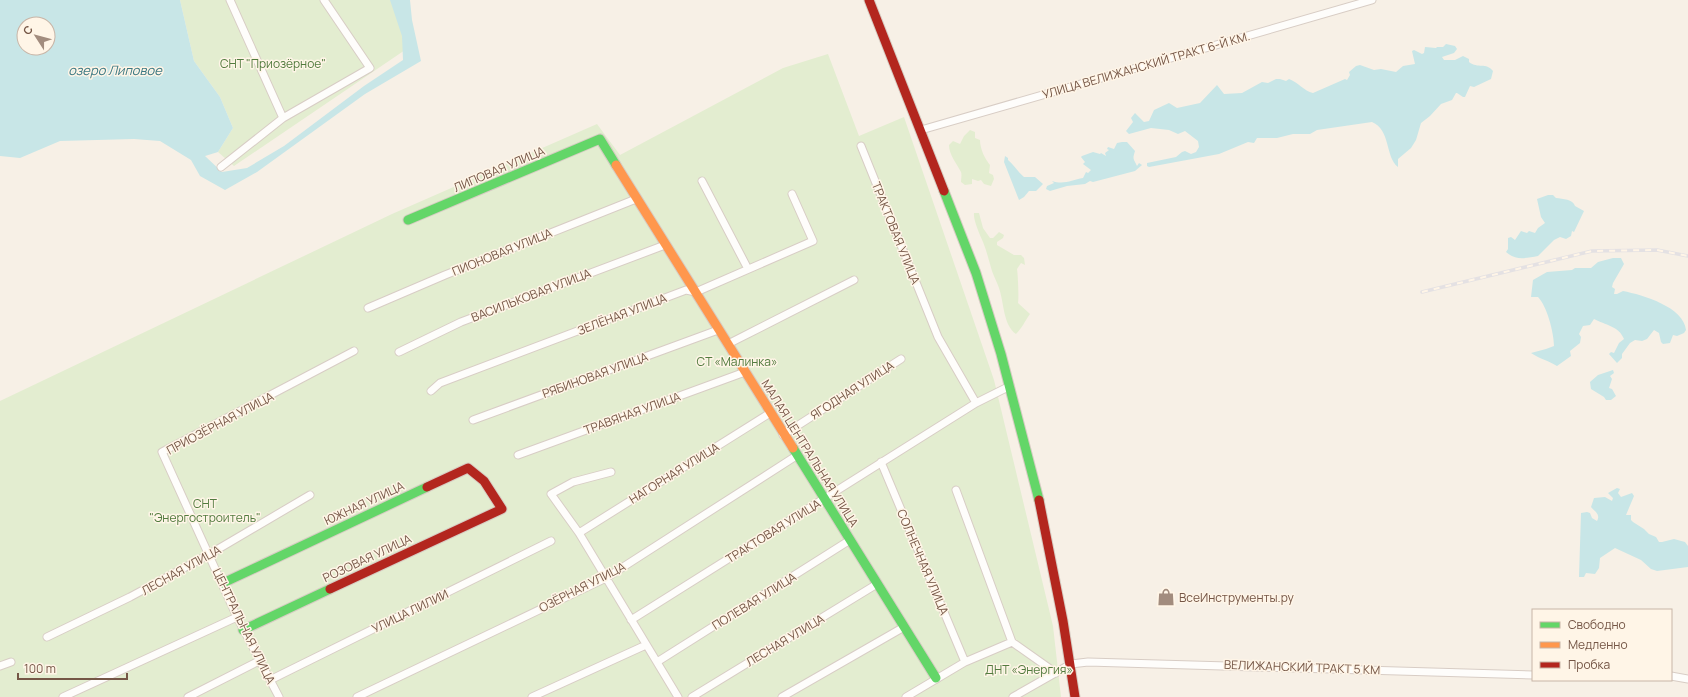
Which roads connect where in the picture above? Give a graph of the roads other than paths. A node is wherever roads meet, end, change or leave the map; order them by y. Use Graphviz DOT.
graph roads {
  1 [pos="230,0"];
  2 [pos="324,0"];
  3 [pos="869,0"];
  4 [pos="1372,0"];
  5 [pos="283,118"];
  6 [pos="921,130"];
  7 [pos="600,139"];
  8 [pos="861,146"];
  9 [pos="221,167"];
  10 [pos="702,181"];
  11 [pos="792,194"];
  12 [pos="636,199"];
  13 [pos="408,220"];
  14 [pos="665,245"];
  15 [pos="748,269"];
  16 [pos="854,280"];
  17 [pos="696,292"];
  18 [pos="368,308"];
  19 [pos="718,330"];
  20 [pos="728,344"];
  21 [pos="354,351"];
  22 [pos="399,352"];
  23 [pos="901,359"];
  24 [pos="745,372"];
  25 [pos="1010,386"];
  26 [pos="431,391"];
  27 [pos="976,403"];
  28 [pos="770,413"];
  29 [pos="473,420"];
  30 [pos="783,435"];
  31 [pos="518,455"];
  32 [pos="796,456"];
  33 [pos="881,462"];
  34 [pos="611,472"];
  35 [pos="956,490"];
  36 [pos="310,495"];
  37 [pos="825,499"];
  38 [pos="502,509"];
  39 [pos="579,533"];
  40 [pos="850,540"];
  41 [pos="550,541"];
  42 [pos="208,555"];
  43 [pos="606,578"];
  44 [pos="222,583"];
  45 [pos="877,584"];
  46 [pos="237,617"];
  47 [pos="631,620"];
  48 [pos="904,627"];
  49 [pos="243,630"];
  50 [pos="47,637"];
  51 [pos="1012,642"];
  52 [pos="646,645"];
  53 [pos="259,661"];
  54 [pos="11,662"];
  55 [pos="657,662"];
  56 [pos="965,662"];
  57 [pos="1071,664"];
  58 [pos="0,666"];
  59 [pos="1056,673"];
  60 [pos="1532,675"];
  61 [pos="1672,676"];
  62 [pos="936,678"];
  63 [pos="1688,679"];
  64 [pos="270,680"];
  65 [pos="677,695"];
  66 [pos="63,697"];
  67 [pos="188,697"];
  68 [pos="279,697"];
  69 [pos="357,697"];
  70 [pos="532,697"];
  71 [pos="669,697"];
  72 [pos="692,697"];
  73 [pos="782,697"];
  74 [pos="906,697"];
  75 [pos="1013,697"];
  76 [pos="1075,697"];
  1 -- 5 [label="street"];
  2 -- 5 [label="street"];
  3 -- 6 [label="street"];
  4 -- 6 [label="street, УЛИЦА ВЕЛИЖАНСКИЙ ТРАКТ 6-Й КМ."];
  5 -- 9 [label="street"];
  6 -- 25 [label="street"];
  7 -- 12 [label="street, МАЛАЯ ЦЕНТРАЛЬНАЯ УЛИЦА"];
  7 -- 13 [label="street, ЛИПОВАЯ УЛИЦА"];
  8 -- 27 [label="street, ТРАКТОВАЯ УЛИЦА"];
  10 -- 15 [label="street"];
  11 -- 15 [label="street, ЗЕЛЁНАЯ УЛИЦА"];
  12 -- 14 [label="street, МАЛАЯ ЦЕНТРАЛЬНАЯ УЛИЦА"];
  12 -- 18 [label="street, ПИОНОВАЯ УЛИЦА"];
  14 -- 17 [label="street, МАЛАЯ ЦЕНТРАЛЬНАЯ УЛИЦА"];
  14 -- 22 [label="street, ВАСИЛЬКОВАЯ УЛИЦА"];
  15 -- 17 [label="street, ЗЕЛЁНАЯ УЛИЦА"];
  16 -- 20 [label="street"];
  17 -- 19 [label="street, МАЛАЯ ЦЕНТРАЛЬНАЯ УЛИЦА"];
  17 -- 26 [label="street, ЗЕЛЁНАЯ УЛИЦА"];
  19 -- 20 [label="street, МАЛАЯ ЦЕНТРАЛЬНАЯ УЛИЦА"];
  19 -- 29 [label="street, РЯБИНОВАЯ УЛИЦА"];
  20 -- 24 [label="street, МАЛАЯ ЦЕНТРАЛЬНАЯ УЛИЦА"];
  21 -- 42 [label="street, ПРИОЗЁРНАЯ УЛИЦА"];
  23 -- 30 [label="street, ЯГОДНАЯ УЛИЦА"];
  24 -- 28 [label="street, МАЛАЯ ЦЕНТРАЛЬНАЯ УЛИЦА"];
  24 -- 31 [label="street, ТРАВЯНАЯ УЛИЦА"];
  25 -- 27 [label="street, ТРАКТОВАЯ УЛИЦА"];
  25 -- 57 [label="street"];
  27 -- 33 [label="street, ТРАКТОВАЯ УЛИЦА"];
  28 -- 30 [label="street, МАЛАЯ ЦЕНТРАЛЬНАЯ УЛИЦА"];
  28 -- 39 [label="street, НАГОРНАЯ УЛИЦА"];
  30 -- 32 [label="street, МАЛАЯ ЦЕНТРАЛЬНАЯ УЛИЦА"];
  32 -- 37 [label="street, МАЛАЯ ЦЕНТРАЛЬНАЯ УЛИЦА"];
  32 -- 43 [label="street, ОЗЁРНАЯ УЛИЦА"];
  33 -- 37 [label="street, ТРАКТОВАЯ УЛИЦА"];
  33 -- 56 [label="street, СОЛНЕЧНАЯ УЛИЦА"];
  34 -- 39 [label="street"];
  35 -- 51 [label="street"];
  36 -- 42 [label="street, ЛЕСНАЯ УЛИЦА"];
  37 -- 40 [label="street, МАЛАЯ ЦЕНТРАЛЬНАЯ УЛИЦА"];
  37 -- 47 [label="street, ТРАКТОВАЯ УЛИЦА"];
  38 -- 44 [label="street, ЮЖНАЯ УЛИЦА"];
  38 -- 49 [label="street, РОЗОВАЯ УЛИЦА"];
  39 -- 43 [label="street"];
  40 -- 45 [label="street, МАЛАЯ ЦЕНТРАЛЬНАЯ УЛИЦА"];
  40 -- 55 [label="street, ПОЛЕВАЯ УЛИЦА"];
  41 -- 64 [label="street, УЛИЦА ЛИЛИИ"];
  42 -- 44 [label="street, ЦЕНТРАЛЬНАЯ УЛИЦА"];
  42 -- 50 [label="street, ЛЕСНАЯ УЛИЦА"];
  43 -- 47 [label="street"];
  43 -- 69 [label="street, ОЗЁРНАЯ УЛИЦА"];
  44 -- 46 [label="street, ЦЕНТРАЛЬНАЯ УЛИЦА"];
  45 -- 48 [label="street, МАЛАЯ ЦЕНТРАЛЬНАЯ УЛИЦА"];
  45 -- 72 [label="street, ЛЕСНАЯ УЛИЦА"];
  46 -- 49 [label="street, ЦЕНТРАЛЬНАЯ УЛИЦА"];
  46 -- 66 [label="street"];
  47 -- 52 [label="street"];
  48 -- 62 [label="street, МАЛАЯ ЦЕНТРАЛЬНАЯ УЛИЦА"];
  48 -- 73 [label="street"];
  49 -- 53 [label="street, ЦЕНТРАЛЬНАЯ УЛИЦА"];
  51 -- 56 [label="street"];
  51 -- 59 [label="street"];
  52 -- 55 [label="street"];
  52 -- 70 [label="street"];
  53 -- 64 [label="street, ЦЕНТРАЛЬНАЯ УЛИЦА"];
  53 -- 67 [label="street"];
  54 -- 58 [label="street"];
  55 -- 65 [label="street"];
  56 -- 62 [label="street"];
  57 -- 59 [label="street"];
  57 -- 60 [label="street, ВЕЛИЖАНСКИЙ ТРАКТ 5 КМ"];
  57 -- 76 [label="street"];
  59 -- 75 [label="street"];
  61 -- 63 [label="street"];
  62 -- 74 [label="street"];
  64 -- 68 [label="street, ЦЕНТРАЛЬНАЯ УЛИЦА"];
  65 -- 71 [label="street"];
}
